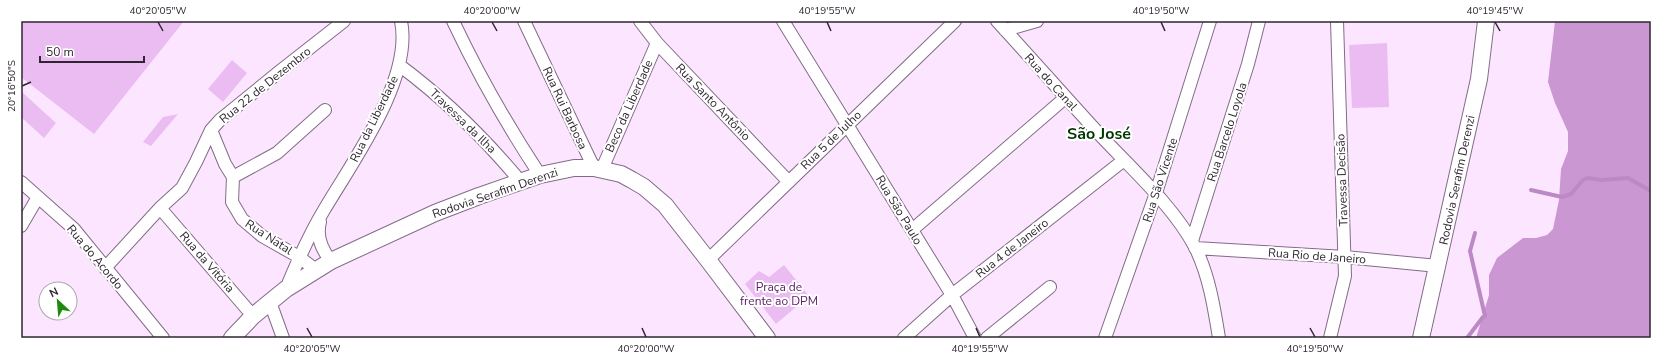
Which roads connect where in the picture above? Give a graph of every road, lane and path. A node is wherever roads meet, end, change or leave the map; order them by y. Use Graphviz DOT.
graph roads {
  1 [pos="344,21"];
  2 [pos="401,21"];
  3 [pos="453,21"];
  4 [pos="524,21"];
  5 [pos="640,21"];
  6 [pos="784,21"];
  7 [pos="955,21"];
  8 [pos="1037,21"];
  9 [pos="1210,21"];
  10 [pos="1259,21"];
  11 [pos="1337,21"];
  12 [pos="1486,21"];
  13 [pos="1001,25"];
  14 [pos="657,44"];
  15 [pos="399,65"];
  16 [pos="1065,98"];
  17 [pos="325,110"];
  18 [pos="848,124"];
  19 [pos="211,130"];
  20 [pos="1124,160"];
  21 [pos="598,168"];
  22 [pos="540,175"];
  23 [pos="233,177"];
  24 [pos="788,181"];
  25 [pos="21,182"];
  26 [pos="521,182"];
  27 [pos="1156,193"];
  28 [pos="38,197"];
  29 [pos="160,208"];
  30 [pos="324,210"];
  31 [pos="21,226"];
  32 [pos="912,230"];
  33 [pos="1194,245"];
  34 [pos="1345,256"];
  35 [pos="299,257"];
  36 [pos="708,260"];
  37 [pos="331,261"];
  38 [pos="1438,266"];
  39 [pos="105,268"];
  40 [pos="316,270"];
  41 [pos="1050,287"];
  42 [pos="286,289"];
  43 [pos="952,295"];
  44 [pos="270,302"];
  45 [pos="253,316"];
  46 [pos="163,338"];
  47 [pos="232,338"];
  48 [pos="283,338"];
  49 [pos="768,338"];
  50 [pos="904,338"];
  51 [pos="975,338"];
  52 [pos="987,338"];
  53 [pos="1105,338"];
  54 [pos="1219,338"];
  55 [pos="1330,338"];
  56 [pos="1421,338"];
  1 -- 19 [label="street, Rua 22 de Dezembro"];
  2 -- 15 [label="street, Rua da Liberdade"];
  3 -- 22 [label="street"];
  4 -- 21 [label="street, Rua Rui Barbosa"];
  5 -- 14 [label="street, Rua Santo Antônio"];
  6 -- 18 [label="street, Rua São Paulo"];
  7 -- 18 [label="street, Rua 5 de Julho"];
  8 -- 13 [label="street"];
  9 -- 27 [label="street, Rua São Vicente"];
  10 -- 33 [label="street, Rua Barcelo Loyola"];
  11 -- 34 [label="street, Travessa Decisão"];
  12 -- 38 [label="main road, Rodovia Serafim Derenzi"];
  13 -- 16 [label="street, Rua do Canal"];
  14 -- 21 [label="street, Beco da Liberdade"];
  14 -- 24 [label="street, Rua Santo Antônio"];
  15 -- 26 [label="street, Travessa da Ilha"];
  15 -- 30 [label="street, Rua da Liberdade"];
  16 -- 20 [label="street, Rua do Canal"];
  16 -- 32 [label="street"];
  17 -- 23 [label="street"];
  18 -- 24 [label="street, Rua 5 de Julho"];
  18 -- 32 [label="street, Rua São Paulo"];
  19 -- 23 [label="street"];
  19 -- 29 [label="street, Rua 22 de Dezembro"];
  20 -- 27 [label="street, Rua do Canal"];
  20 -- 43 [label="street, Rua 4 de Janeiro"];
  21 -- 22 [label="main road, Rodovia Serafim Derenzi"];
  21 -- 36 [label="main road, Rodovia Serafim Derenzi"];
  22 -- 26 [label="main road, Rodovia Serafim Derenzi"];
  23 -- 35 [label="street, Rua Natal"];
  24 -- 36 [label="street, Rua 5 de Julho"];
  25 -- 28 [label="street, Rua do Acordo"];
  26 -- 37 [label="main road, Rodovia Serafim Derenzi"];
  27 -- 33 [label="street, Rua do Canal"];
  27 -- 53 [label="street, Rua São Vicente"];
  28 -- 31 [label="street"];
  28 -- 39 [label="street, Rua do Acordo"];
  29 -- 39 [label="street, Rua 22 de Dezembro"];
  29 -- 45 [label="street, Rua da Vitória"];
  30 -- 35 [label="street, Rua da Liberdade"];
  30 -- 37 [label="street, Rua da Liberdade"];
  32 -- 43 [label="street, Rua São Paulo"];
  33 -- 34 [label="street, Rua Rio de Janeiro"];
  33 -- 54 [label="street, Rua do Canal"];
  34 -- 38 [label="street, Rua Rio de Janeiro"];
  34 -- 55 [label="street, Travessa Decisão"];
  35 -- 40 [label="street, Rua Natal"];
  35 -- 42 [label="street, Rua da Liberdade"];
  36 -- 49 [label="main road, Rodovia Serafim Derenzi"];
  37 -- 40 [label="main road, Rodovia Serafim Derenzi"];
  38 -- 56 [label="main road, Rodovia Serafim Derenzi"];
  39 -- 46 [label="street, Rua do Acordo"];
  40 -- 42 [label="main road, Rodovia Serafim Derenzi"];
  41 -- 52 [label="street"];
  42 -- 44 [label="main road, Rodovia Serafim Derenzi"];
  43 -- 50 [label="street, Rua 4 de Janeiro"];
  43 -- 51 [label="street, Rua São Paulo"];
  44 -- 45 [label="main road, Rodovia Serafim Derenzi"];
  44 -- 48 [label="street"];
  45 -- 47 [label="main road, Rodovia Serafim Derenzi"];
}
